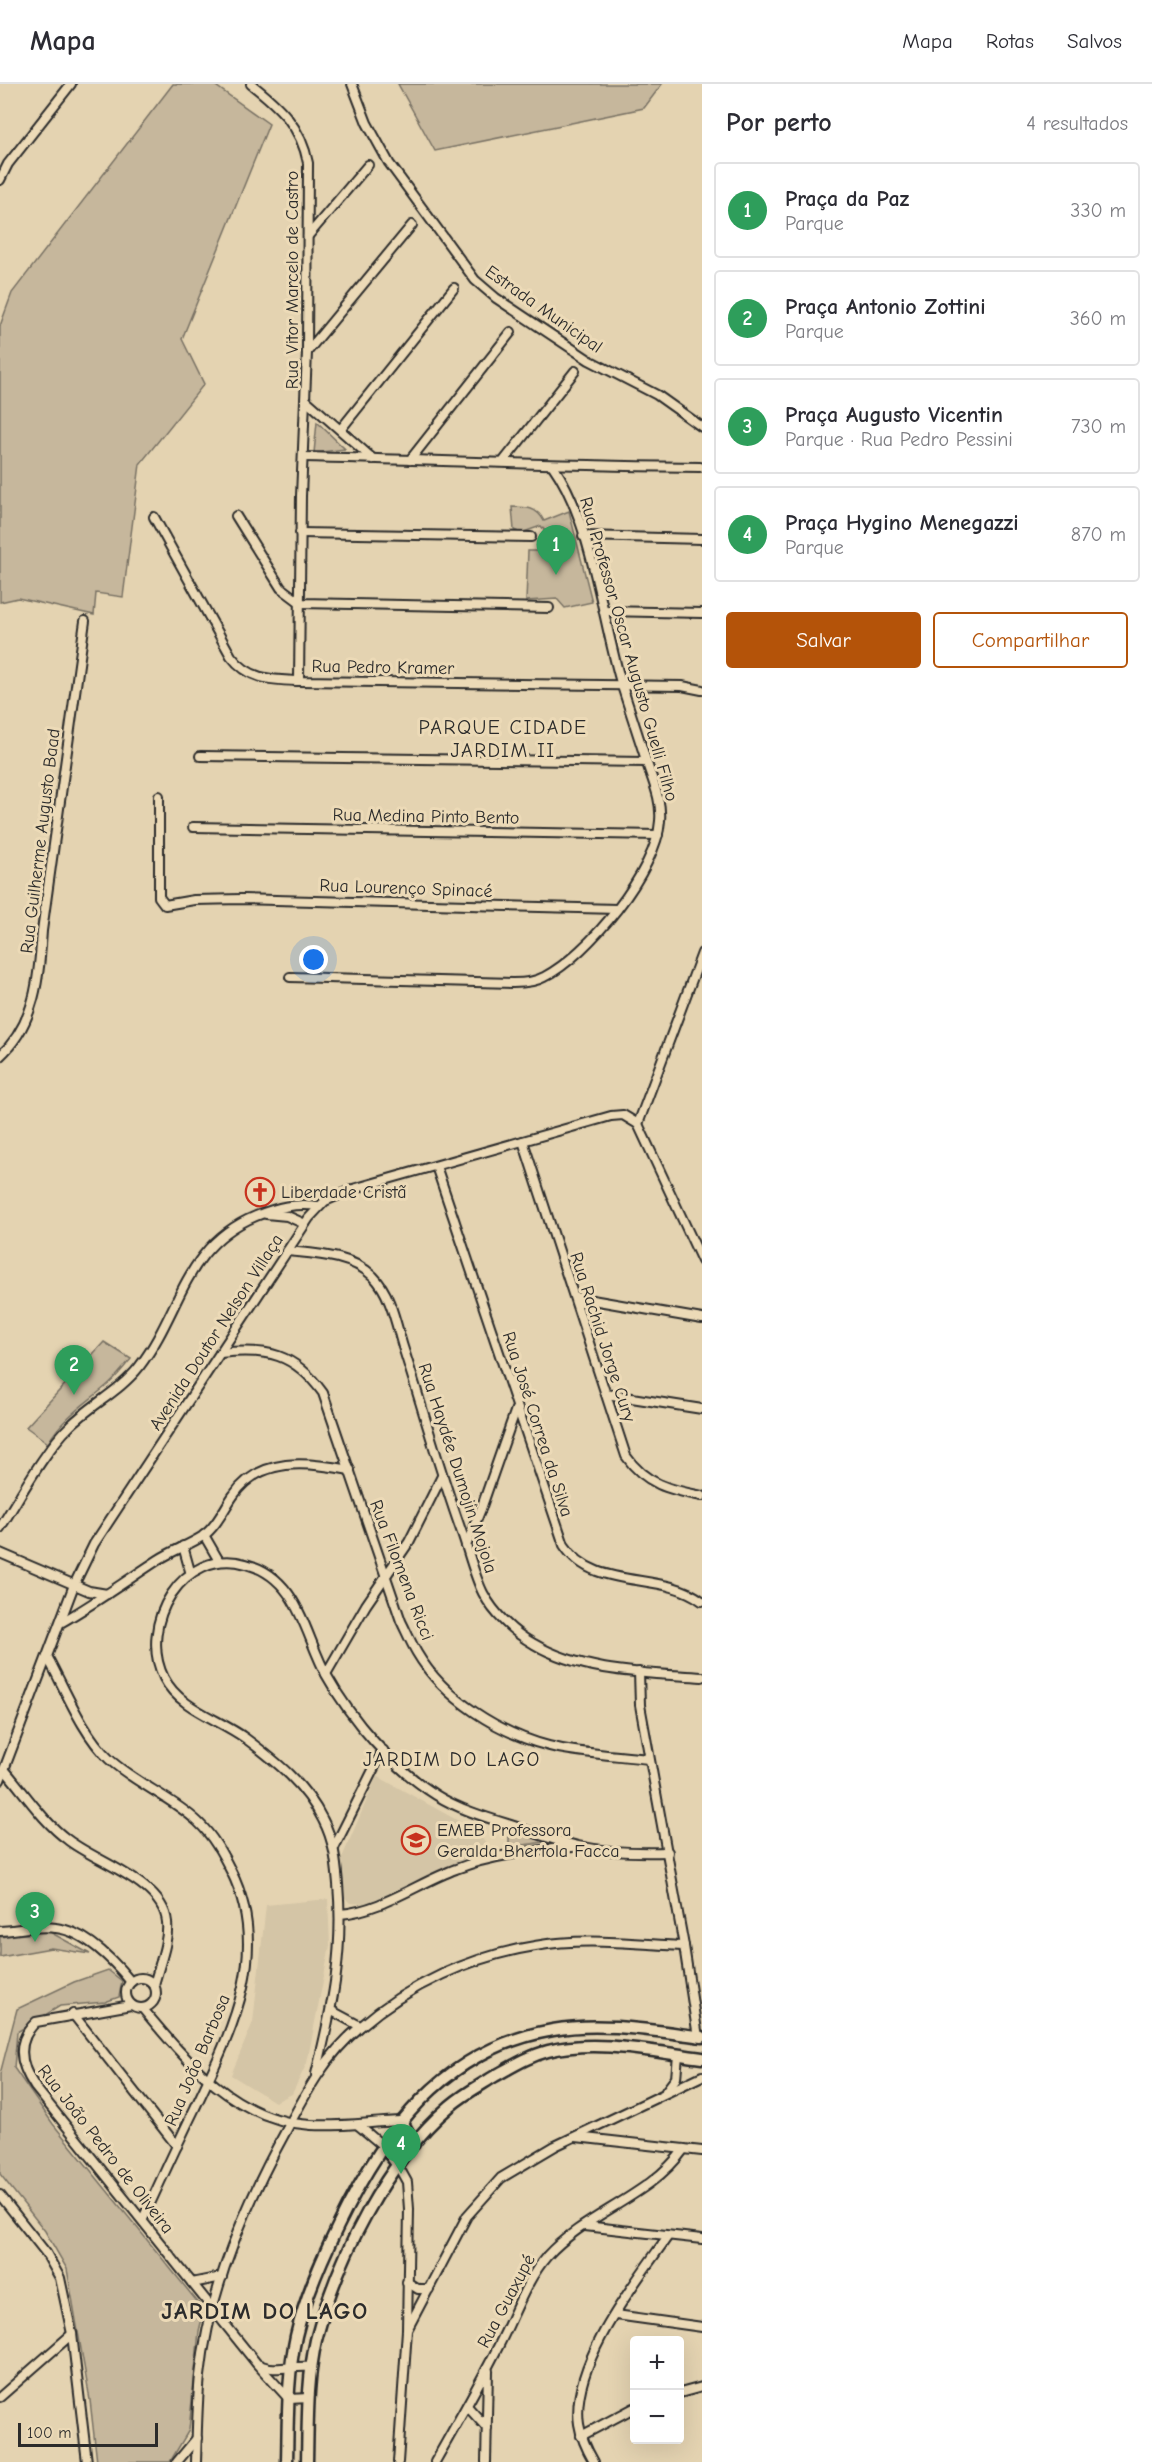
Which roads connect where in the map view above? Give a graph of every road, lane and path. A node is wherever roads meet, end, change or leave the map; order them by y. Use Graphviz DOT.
graph roads {
  1 [pos="71,84"];
  2 [pos="251,84"];
  3 [pos="351,84"];
  4 [pos="368,165"];
  5 [pos="0,180"];
  6 [pos="412,225"];
  7 [pos="308,236"];
  8 [pos="454,288"];
  9 [pos="511,332"];
  10 [pos="307,352"];
  11 [pos="575,370"];
  12 [pos="306,400"];
  13 [pos="702,427"];
  14 [pos="341,429"];
  15 [pos="303,457"];
  16 [pos="373,459"];
  17 [pos="410,460"];
  18 [pos="503,462"];
  19 [pos="553,466"];
  20 [pos="700,467"];
  21 [pos="236,516"];
  22 [pos="154,517"];
  23 [pos="300,533"];
  24 [pos="583,536"];
  25 [pos="531,537"];
  26 [pos="702,539"];
  27 [pos="301,603"];
  28 [pos="549,608"];
  29 [pos="604,611"];
  30 [pos="702,613"];
  31 [pos="85,621"];
  32 [pos="299,681"];
  33 [pos="622,685"];
  34 [pos="702,690"];
  35 [pos="200,756"];
  36 [pos="646,762"];
  37 [pos="159,796"];
  38 [pos="193,827"];
  39 [pos="658,835"];
  40 [pos="617,909"];
  41 [pos="702,953"];
  42 [pos="290,977"];
  43 [pos="0,1056"];
  44 [pos="638,1124"];
  45 [pos="523,1141"];
  46 [pos="436,1166"];
  47 [pos="318,1206"];
  48 [pos="261,1214"];
  49 [pos="305,1224"];
  50 [pos="288,1251"];
  51 [pos="702,1261"];
  52 [pos="575,1297"];
  53 [pos="702,1319"];
  54 [pos="220,1353"];
  55 [pos="606,1394"];
  56 [pos="516,1409"];
  57 [pos="702,1409"];
  58 [pos="350,1470"];
  59 [pos="442,1476"];
  60 [pos="702,1496"];
  61 [pos="0,1528"];
  62 [pos="204,1535"];
  63 [pos="183,1546"];
  64 [pos="466,1546"];
  65 [pos="0,1553"];
  66 [pos="219,1561"];
  67 [pos="190,1572"];
  68 [pos="385,1578"];
  69 [pos="74,1585"];
  70 [pos="110,1594"];
  71 [pos="702,1601"];
  72 [pos="62,1622"];
  73 [pos="48,1658"];
  74 [pos="639,1672"];
  75 [pos="326,1674"];
  76 [pos="702,1677"];
  77 [pos="383,1750"];
  78 [pos="649,1759"];
  79 [pos="4,1769"];
  80 [pos="0,1780"];
  81 [pos="579,1846"];
  82 [pos="334,1848"];
  83 [pos="668,1852"];
  84 [pos="340,1914"];
  85 [pos="0,1931"];
  86 [pos="684,1946"];
  87 [pos="131,1982"];
  88 [pos="154,1984"];
  89 [pos="131,2005"];
  90 [pos="143,2010"];
  91 [pos="332,2011"];
  92 [pos="73,2014"];
  93 [pos="360,2026"];
  94 [pos="679,2035"];
  95 [pos="700,2037"];
  96 [pos="678,2055"];
  97 [pos="702,2058"];
  98 [pos="316,2074"];
  99 [pos="702,2076"];
  100 [pos="208,2081"];
  101 [pos="665,2093"];
  102 [pos="402,2121"];
  103 [pos="290,2122"];
  104 [pos="358,2126"];
  105 [pos="576,2137"];
  106 [pos="414,2144"];
  107 [pos="177,2146"];
  108 [pos="383,2146"];
  109 [pos="684,2149"];
  110 [pos="702,2151"];
  111 [pos="397,2164"];
  112 [pos="0,2195"];
  113 [pos="142,2219"];
  114 [pos="585,2226"];
  115 [pos="668,2236"];
  116 [pos="702,2240"];
  117 [pos="222,2277"];
  118 [pos="407,2282"];
  119 [pos="192,2283"];
  120 [pos="429,2289"];
  121 [pos="213,2309"];
  122 [pos="616,2315"];
  123 [pos="702,2327"];
  124 [pos="407,2330"];
  125 [pos="72,2334"];
  126 [pos="257,2364"];
  127 [pos="292,2365"];
  128 [pos="311,2367"];
  129 [pos="488,2368"];
  130 [pos="702,2387"];
  131 [pos="684,2392"];
  132 [pos="0,2397"];
  133 [pos="309,2398"];
  134 [pos="289,2399"];
  135 [pos="467,2406"];
  136 [pos="630,2410"];
  137 [pos="487,2427"];
  138 [pos="581,2436"];
  139 [pos="197,2438"];
  140 [pos="87,2462"];
  141 [pos="177,2462"];
  142 [pos="196,2462"];
  143 [pos="287,2462"];
  144 [pos="307,2462"];
  145 [pos="398,2462"];
  146 [pos="435,2462"];
  147 [pos="486,2462"];
  148 [pos="594,2462"];
  1 -- 5 [label="street"];
  2 -- 7 [label="street, Rua Vitor Marcelo de Castro"];
  3 -- 13 [label="street, Estrada Municipal"];
  4 -- 7 [label="street"];
  6 -- 10 [label="street"];
  7 -- 10 [label="street, Rua Vitor Marcelo de Castro"];
  8 -- 14 [label="street"];
  9 -- 17 [label="street"];
  10 -- 12 [label="street, Rua Vitor Marcelo de Castro"];
  11 -- 18 [label="street"];
  12 -- 14 [label="street, Rua Vitor Marcelo de Castro"];
  12 -- 15 [label="street, Rua Vitor Marcelo de Castro"];
  14 -- 16 [label="street, Rua Vitor Marcelo de Castro"];
  15 -- 16 [label="street"];
  15 -- 23 [label="street, Rua Vitor Marcelo de Castro"];
  16 -- 17 [label="street"];
  17 -- 18 [label="street"];
  18 -- 19 [label="street"];
  19 -- 20 [label="street"];
  19 -- 24 [label="street, Rua Professor Oscar Augusto Guelli Filho"];
  21 -- 27 [label="street"];
  22 -- 32 [label="street, Rua Pedro Kramer"];
  23 -- 25 [label="street"];
  23 -- 27 [label="street, Rua Vitor Marcelo de Castro"];
  24 -- 26 [label="street"];
  24 -- 29 [label="street, Rua Professor Oscar Augusto Guelli Filho"];
  27 -- 28 [label="street"];
  27 -- 32 [label="street, Rua Vitor Marcelo de Castro"];
  29 -- 30 [label="street"];
  29 -- 33 [label="street, Rua Professor Oscar Augusto Guelli Filho"];
  31 -- 43 [label="street, Rua Guilherme Augusto Baad"];
  32 -- 33 [label="street, Rua Pedro Kramer"];
  33 -- 34 [label="street, Rua Pedro Kramer"];
  33 -- 36 [label="street, Rua Professor Oscar Augusto Guelli Filho"];
  35 -- 36 [label="street"];
  36 -- 39 [label="street, Rua Professor Oscar Augusto Guelli Filho"];
  37 -- 40 [label="street, Rua Lourenço Spinacé"];
  38 -- 39 [label="street, Rua Medina Pinto Bento"];
  39 -- 40 [label="street, Rua Professor Oscar Augusto Guelli Filho"];
  40 -- 42 [label="street, Rua Professor Oscar Augusto Guelli Filho"];
  41 -- 44 [label="street"];
  44 -- 45 [label="street, Avenida Doutor Nelson Villaça"];
  44 -- 51 [label="street"];
  45 -- 46 [label="street, Avenida Doutor Nelson Villaça"];
  45 -- 52 [label="street, Rua Rachid Jorge Cury"];
  46 -- 47 [label="street, Avenida Doutor Nelson Villaça"];
  46 -- 56 [label="street, Rua José Correa da Silva"];
  47 -- 48 [label="street"];
  47 -- 49 [label="street, Avenida Doutor Nelson Villaça"];
  48 -- 49 [label="street"];
  48 -- 61 [label="street"];
  49 -- 50 [label="street, Avenida Doutor Nelson Villaça"];
  50 -- 54 [label="street, Avenida Doutor Nelson Villaça"];
  50 -- 59 [label="street, Rua Haydée Dumojin Mojola"];
  52 -- 53 [label="street"];
  52 -- 55 [label="street, Rua Rachid Jorge Cury"];
  54 -- 58 [label="street, Rua Filomena Ricci"];
  54 -- 69 [label="street, Avenida Doutor Nelson Villaça"];
  55 -- 57 [label="street"];
  55 -- 60 [label="street, Rua Rachid Jorge Cury"];
  56 -- 64 [label="street"];
  56 -- 71 [label="street, Rua José Correa da Silva"];
  58 -- 62 [label="street"];
  58 -- 68 [label="street, Rua Filomena Ricci"];
  59 -- 64 [label="street, Rua Haydée Dumojin Mojola"];
  59 -- 68 [label="street"];
  62 -- 63 [label="street"];
  62 -- 66 [label="street"];
  63 -- 67 [label="street"];
  63 -- 70 [label="street"];
  64 -- 74 [label="street, Rua Haydée Dumojin Mojola"];
  65 -- 69 [label="street"];
  66 -- 67 [label="street"];
  66 -- 75 [label="street"];
  67 -- 82 [label="street"];
  68 -- 75 [label="street"];
  68 -- 78 [label="street, Rua Filomena Ricci"];
  69 -- 70 [label="street"];
  69 -- 72 [label="street, Avenida Doutor Nelson Villaça"];
  70 -- 72 [label="street"];
  72 -- 73 [label="street, Avenida Doutor Nelson Villaça"];
  73 -- 79 [label="street, Avenida Doutor Nelson Villaça"];
  73 -- 100 [label="street, Rua João Barbosa"];
  74 -- 76 [label="street, Rua Haydée Dumojin Mojola"];
  74 -- 78 [label="street"];
  75 -- 77 [label="street"];
  77 -- 81 [label="street"];
  77 -- 82 [label="street"];
  78 -- 83 [label="street"];
  79 -- 80 [label="street, Avenida Doutor Nelson Villaça"];
  79 -- 88 [label="street"];
  81 -- 83 [label="street"];
  81 -- 84 [label="street"];
  82 -- 84 [label="street"];
  83 -- 86 [label="street"];
  84 -- 91 [label="street"];
  85 -- 87 [label="street"];
  86 -- 93 [label="street"];
  86 -- 95 [label="street"];
  87 -- 88 [label="street"];
  87 -- 89 [label="street"];
  88 -- 90 [label="street"];
  89 -- 90 [label="street"];
  89 -- 92 [label="street, Rua João Pedro de Oliveira"];
  90 -- 100 [label="street"];
  91 -- 93 [label="street"];
  91 -- 98 [label="street"];
  92 -- 107 [label="street"];
  92 -- 113 [label="street, Rua João Pedro de Oliveira"];
  93 -- 98 [label="street"];
  94 -- 95 [label="main road"];
  94 -- 96 [label="main road"];
  94 -- 102 [label="main road"];
  96 -- 97 [label="main road"];
  96 -- 101 [label="street"];
  96 -- 106 [label="main road"];
  98 -- 103 [label="street"];
  99 -- 101 [label="street"];
  100 -- 103 [label="street"];
  100 -- 107 [label="street, Rua João Barbosa"];
  101 -- 105 [label="street"];
  102 -- 104 [label="street"];
  102 -- 106 [label="main road"];
  102 -- 108 [label="main road"];
  103 -- 104 [label="street"];
  103 -- 117 [label="street"];
  104 -- 108 [label="street"];
  105 -- 109 [label="street"];
  105 -- 120 [label="street"];
  106 -- 111 [label="main road"];
  107 -- 113 [label="street, Rua João Barbosa"];
  108 -- 111 [label="main road"];
  108 -- 127 [label="main road"];
  109 -- 110 [label="street"];
  109 -- 114 [label="street, Rua Guaxupé"];
  111 -- 118 [label="street"];
  111 -- 128 [label="main road"];
  112 -- 125 [label="street"];
  113 -- 119 [label="street, Rua João Pedro de Oliveira"];
  114 -- 115 [label="street"];
  114 -- 129 [label="street, Rua Guaxupé"];
  115 -- 116 [label="street"];
  115 -- 122 [label="street"];
  117 -- 119 [label="street"];
  117 -- 121 [label="street"];
  118 -- 120 [label="street"];
  118 -- 124 [label="street"];
  119 -- 121 [label="street, Rua João Pedro de Oliveira"];
  120 -- 124 [label="street"];
  121 -- 126 [label="street, Rua João Pedro de Oliveira"];
  121 -- 139 [label="street"];
  122 -- 123 [label="street"];
  122 -- 138 [label="street"];
  124 -- 145 [label="street"];
  125 -- 132 [label="street"];
  125 -- 140 [label="street"];
  126 -- 127 [label="street"];
  126 -- 134 [label="street, Rua João Pedro de Oliveira"];
  127 -- 128 [label="street"];
  127 -- 134 [label="main road"];
  128 -- 133 [label="main road"];
  129 -- 135 [label="street"];
  129 -- 137 [label="street, Rua Guaxupé"];
  130 -- 131 [label="street"];
  133 -- 134 [label="street"];
  133 -- 144 [label="main road"];
  134 -- 143 [label="main road"];
  135 -- 137 [label="street"];
  135 -- 146 [label="street"];
  136 -- 138 [label="street"];
  137 -- 147 [label="street, Rua Guaxupé"];
  138 -- 148 [label="street"];
  139 -- 141 [label="street"];
  139 -- 142 [label="street"];
}
